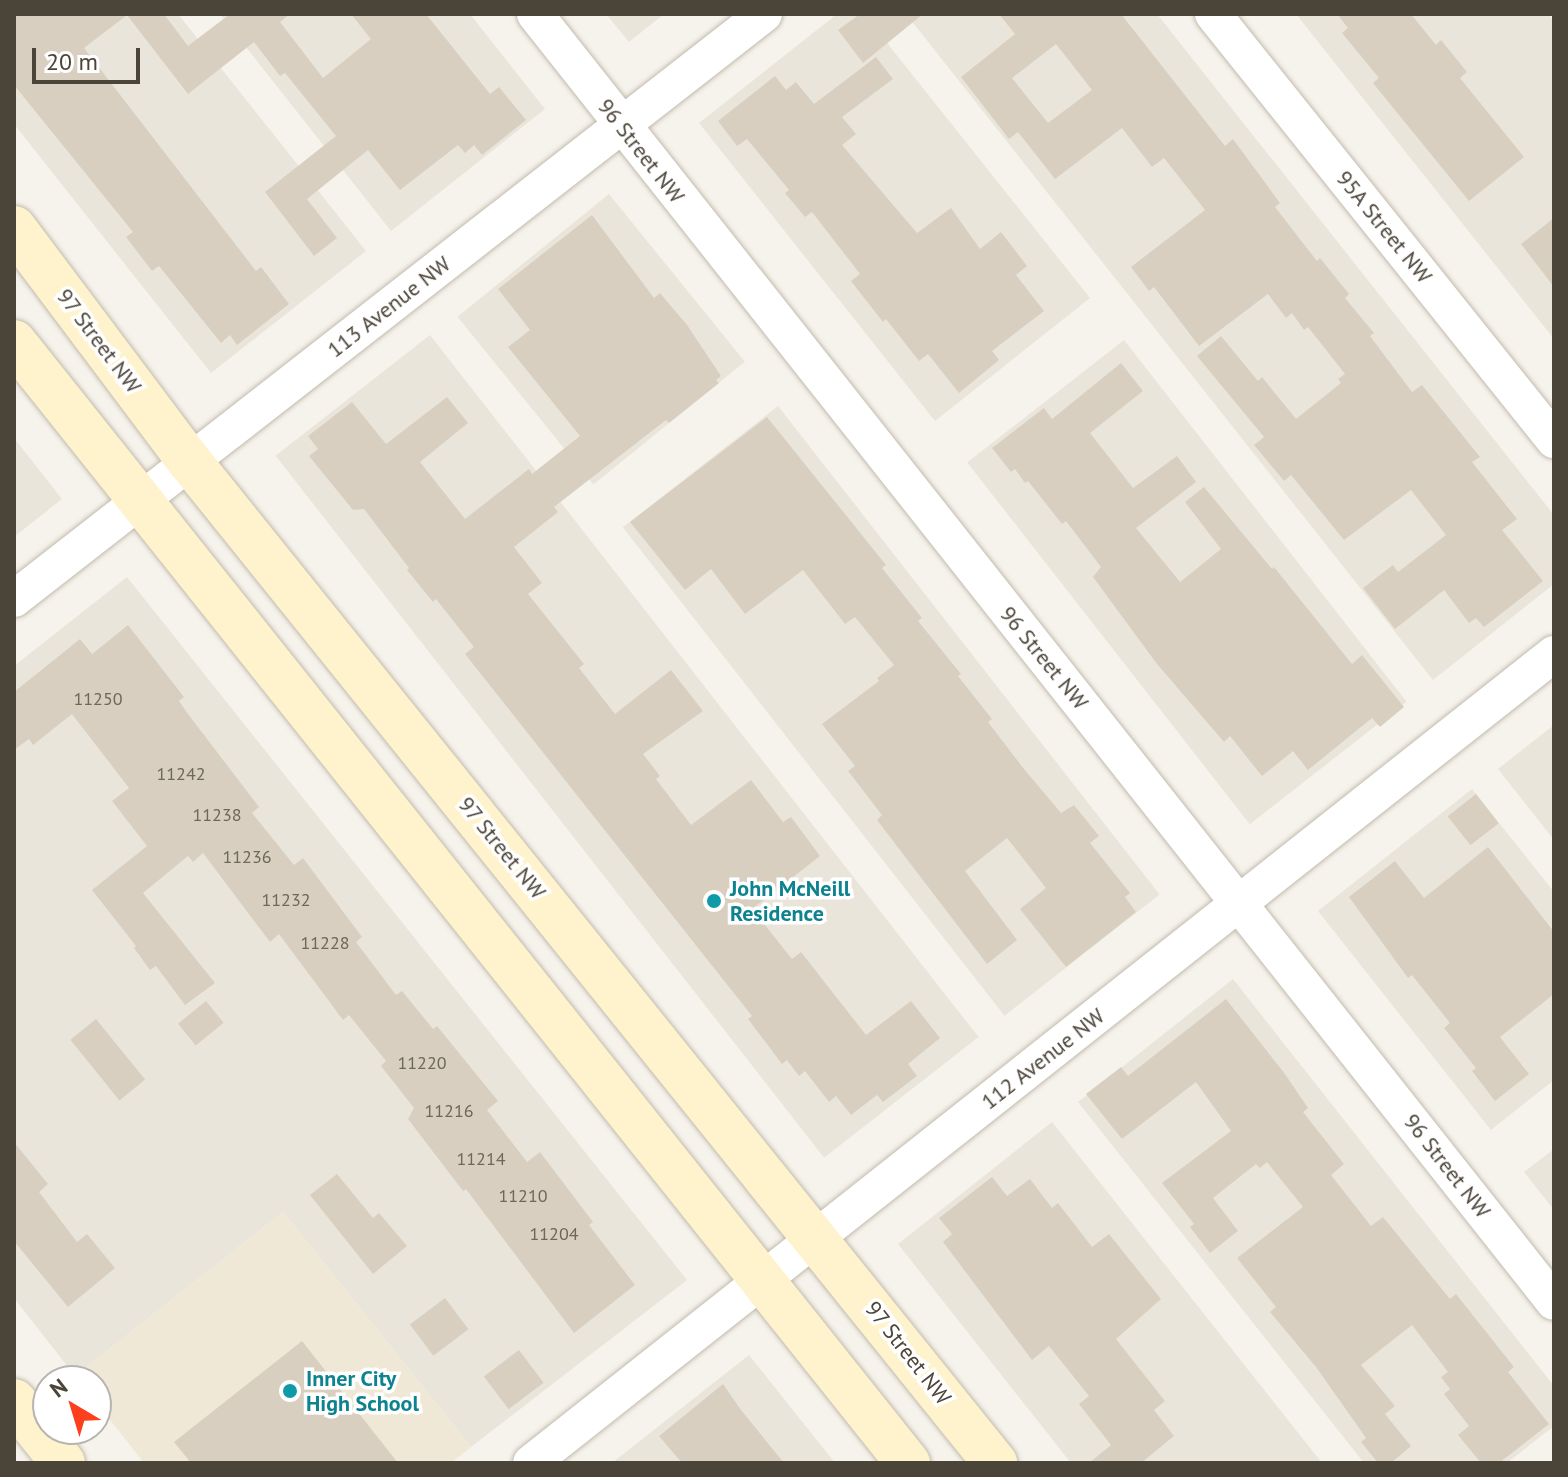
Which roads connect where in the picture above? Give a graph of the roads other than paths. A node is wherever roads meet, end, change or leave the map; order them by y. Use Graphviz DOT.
graph roads {
  1 [pos="535,14"];
  2 [pos="764,14"];
  3 [pos="1213,14"];
  4 [pos="621,126"];
  5 [pos="14,228"];
  6 [pos="14,342"];
  7 [pos="1554,440"];
  8 [pos="190,462"];
  9 [pos="139,503"];
  10 [pos="14,599"];
  11 [pos="1554,654"];
  12 [pos="1240,904"];
  13 [pos="817,1237"];
  14 [pos="764,1279"];
  15 [pos="1554,1302"];
  16 [pos="14,1401"];
  17 [pos="63,1463"];
  18 [pos="531,1463"];
  19 [pos="908,1463"];
  20 [pos="995,1463"];
  1 -- 4 [label="street, 96 Street NW"];
  2 -- 4 [label="street, 113 Avenue NW"];
  3 -- 7 [label="street, 95A Street NW"];
  4 -- 8 [label="street, 113 Avenue NW"];
  4 -- 12 [label="street, 96 Street NW"];
  5 -- 8 [label="main road, 97 Street NW"];
  6 -- 9 [label="main road"];
  8 -- 9 [label="street, 113 Avenue NW"];
  8 -- 13 [label="main road, 97 Street NW"];
  9 -- 10 [label="street, 113 Avenue NW"];
  9 -- 14 [label="main road"];
  11 -- 12 [label="street, 112 Avenue NW"];
  12 -- 13 [label="street, 112 Avenue NW"];
  12 -- 15 [label="street, 96 Street NW"];
  13 -- 14 [label="street, 112 Avenue NW"];
  13 -- 20 [label="main road, 97 Street NW"];
  14 -- 18 [label="street, 112 Avenue NW"];
  14 -- 19 [label="main road"];
  16 -- 17 [label="main road"];
}
